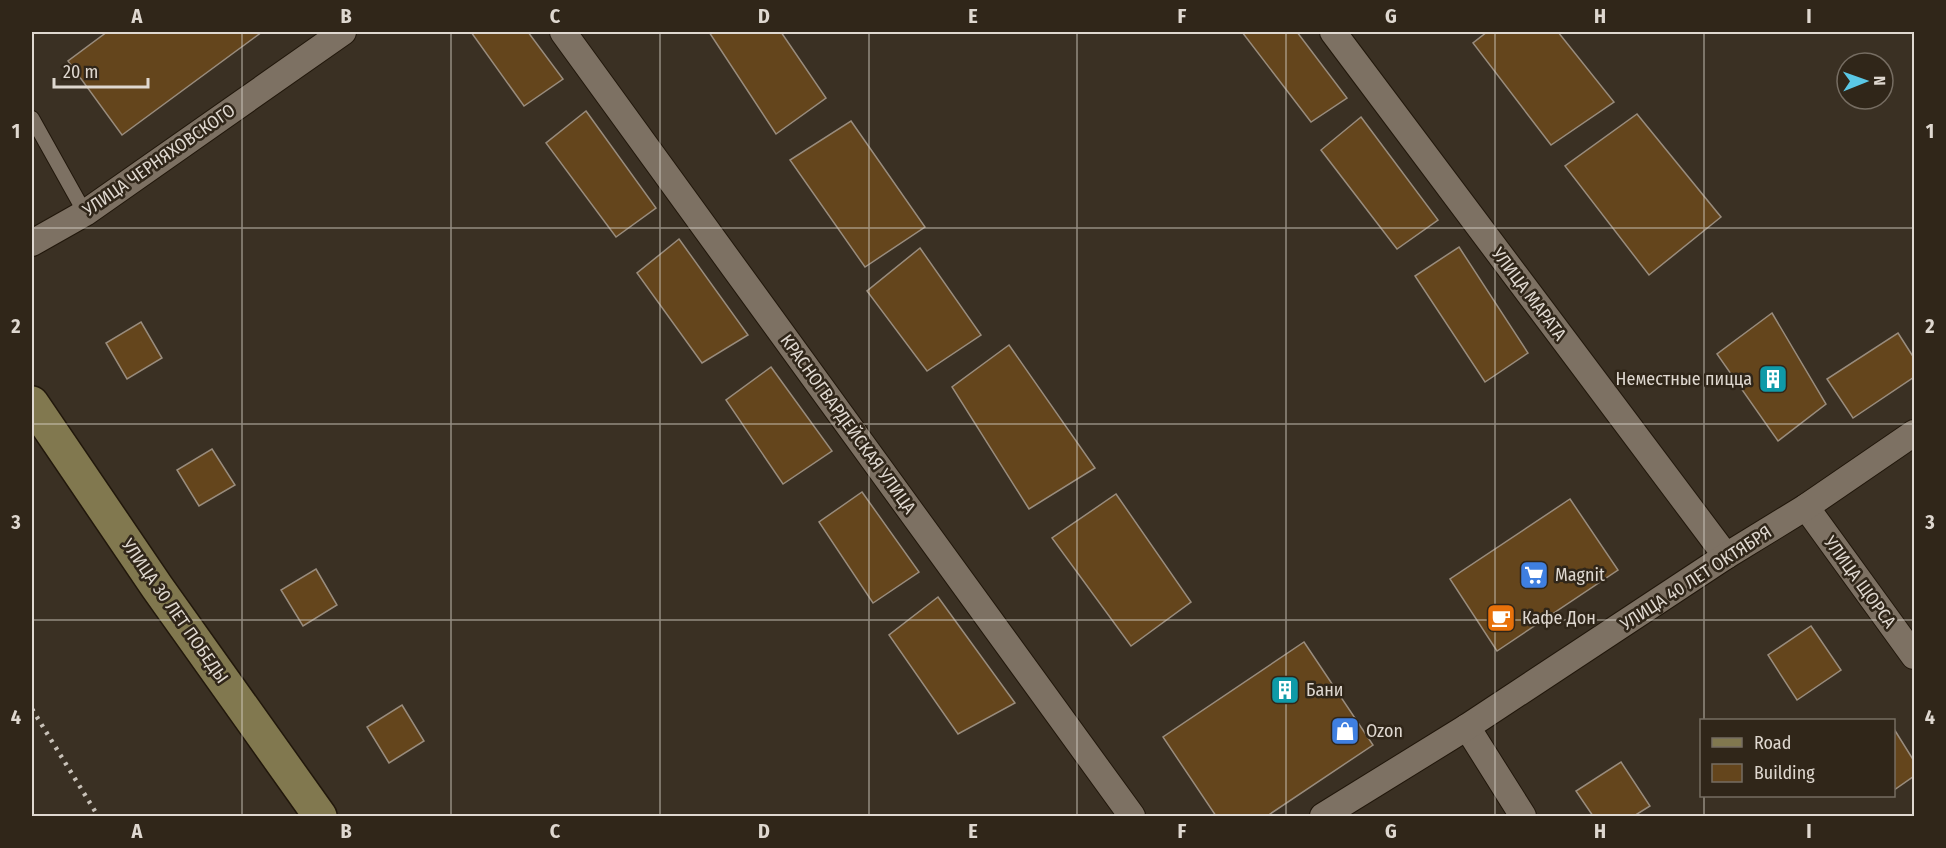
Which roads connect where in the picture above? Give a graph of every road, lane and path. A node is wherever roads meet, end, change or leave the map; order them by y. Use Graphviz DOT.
graph roads {
  1 [pos="343,32"];
  2 [pos="563,32"];
  3 [pos="1333,32"];
  4 [pos="32,118"];
  5 [pos="85,213"];
  6 [pos="32,243"];
  7 [pos="32,403"];
  8 [pos="1914,433"];
  9 [pos="1806,507"];
  10 [pos="1726,556"];
  11 [pos="1914,656"];
  12 [pos="1467,727"];
  13 [pos="320,816"];
  14 [pos="1132,816"];
  15 [pos="1323,816"];
  16 [pos="1523,816"];
  1 -- 5 [label="street, УЛИЦА ЧЕРНЯХОВСКОГО"];
  2 -- 14 [label="street, КРАСНОГВАРДЕЙСКАЯ УЛИЦА"];
  3 -- 10 [label="street, УЛИЦА МАРАТА"];
  4 -- 5 [label="lane"];
  5 -- 6 [label="street, УЛИЦА ЧЕРНЯХОВСКОГО"];
  7 -- 13 [label="main road, УЛИЦА 30 ЛЕТ ПОБЕДЫ"];
  8 -- 9 [label="street, УЛИЦА 40 ЛЕТ ОКТЯБРЯ"];
  9 -- 10 [label="street, УЛИЦА 40 ЛЕТ ОКТЯБРЯ"];
  9 -- 11 [label="street, УЛИЦА ЩОРСА"];
  10 -- 12 [label="street, УЛИЦА 40 ЛЕТ ОКТЯБРЯ"];
  12 -- 15 [label="street, УЛИЦА 40 ЛЕТ ОКТЯБРЯ"];
  12 -- 16 [label="street"];
}
